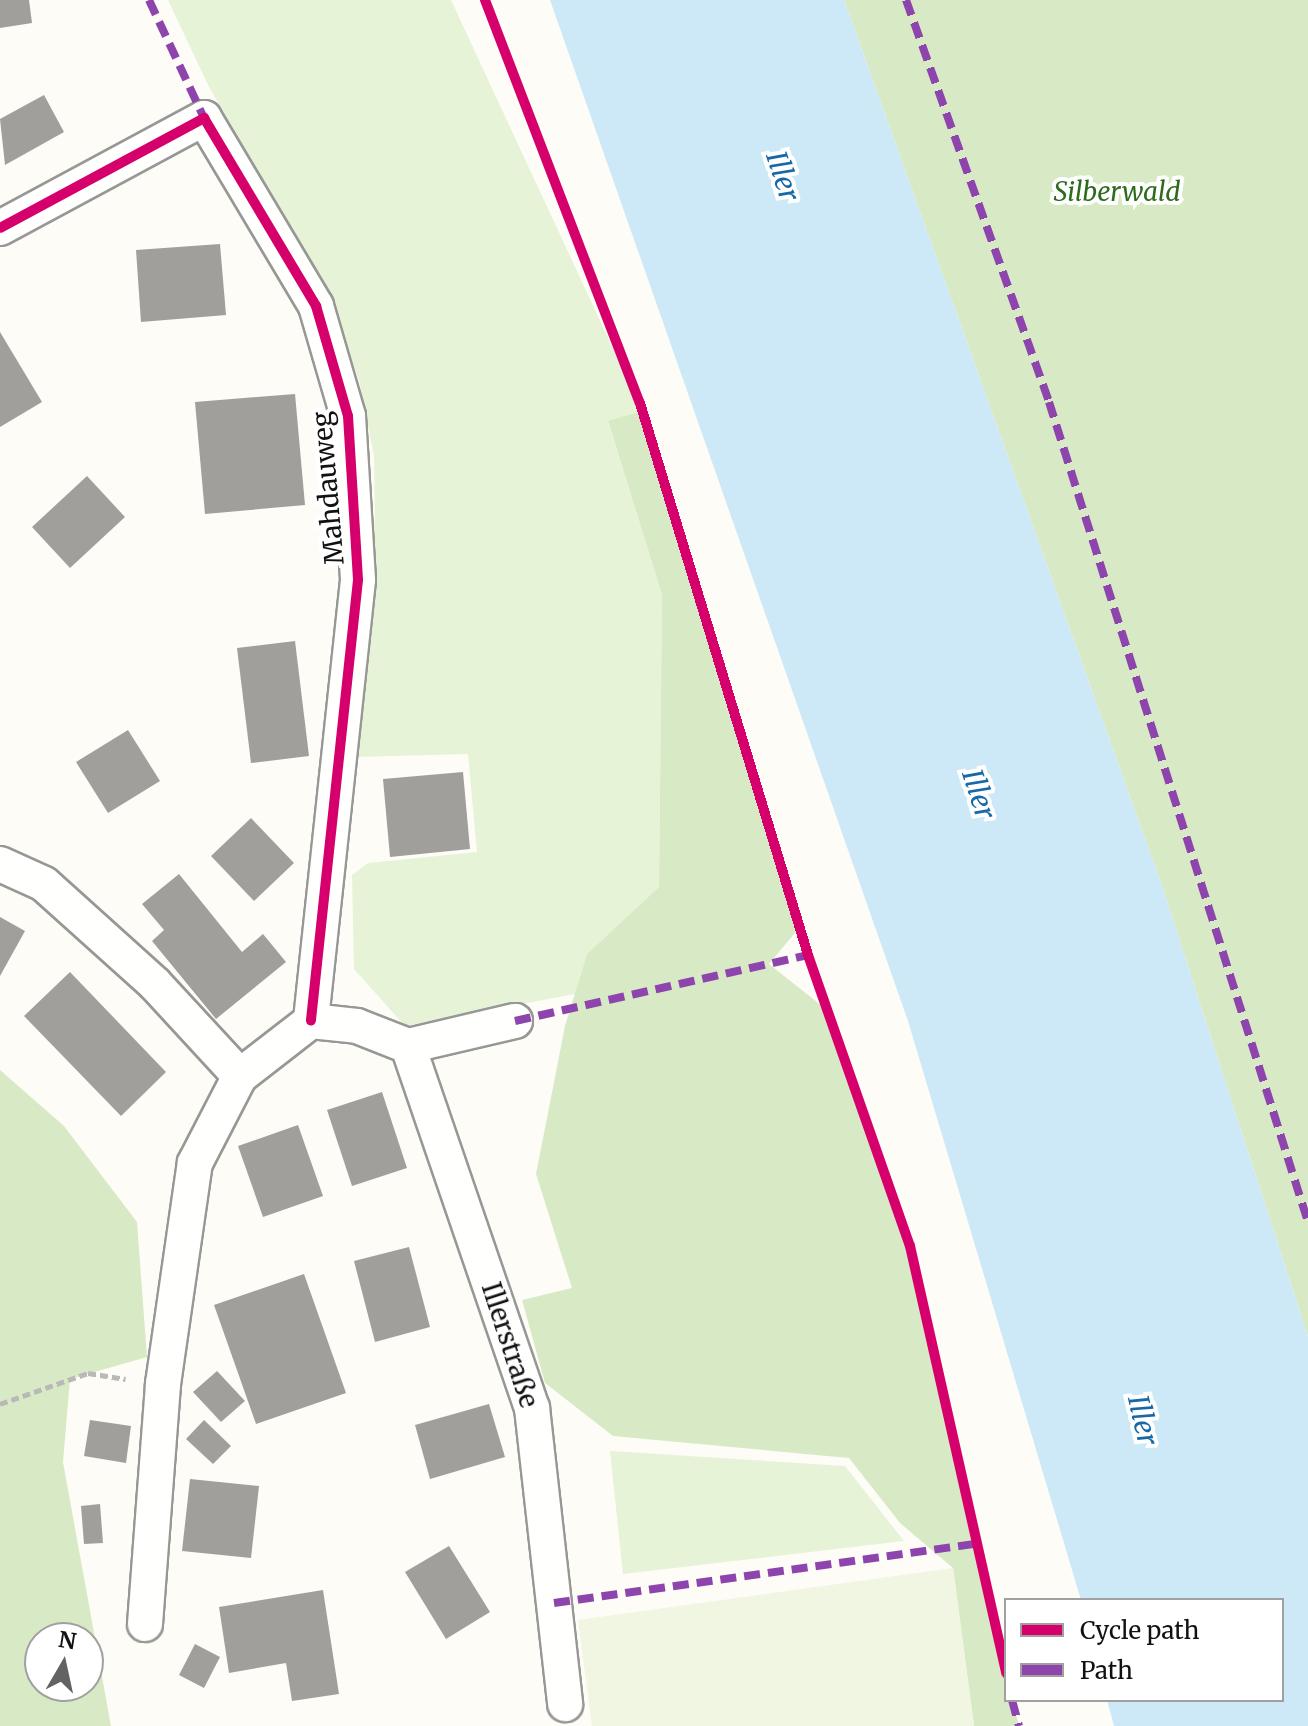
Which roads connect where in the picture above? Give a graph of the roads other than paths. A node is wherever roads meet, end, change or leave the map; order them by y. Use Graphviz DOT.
graph roads {
  1 [pos="0,228"];
  2 [pos="0,864"];
  3 [pos="311,1021"];
  4 [pos="515,1021"];
  5 [pos="408,1046"];
  6 [pos="240,1076"];
  7 [pos="145,1624"];
  8 [pos="565,1704"];
  1 -- 3 [label="street, Mahdauweg"];
  2 -- 6 [label="street"];
  3 -- 5 [label="street"];
  3 -- 6 [label="street"];
  4 -- 5 [label="street"];
  5 -- 8 [label="street, Illerstraße"];
  6 -- 7 [label="street"];
}
